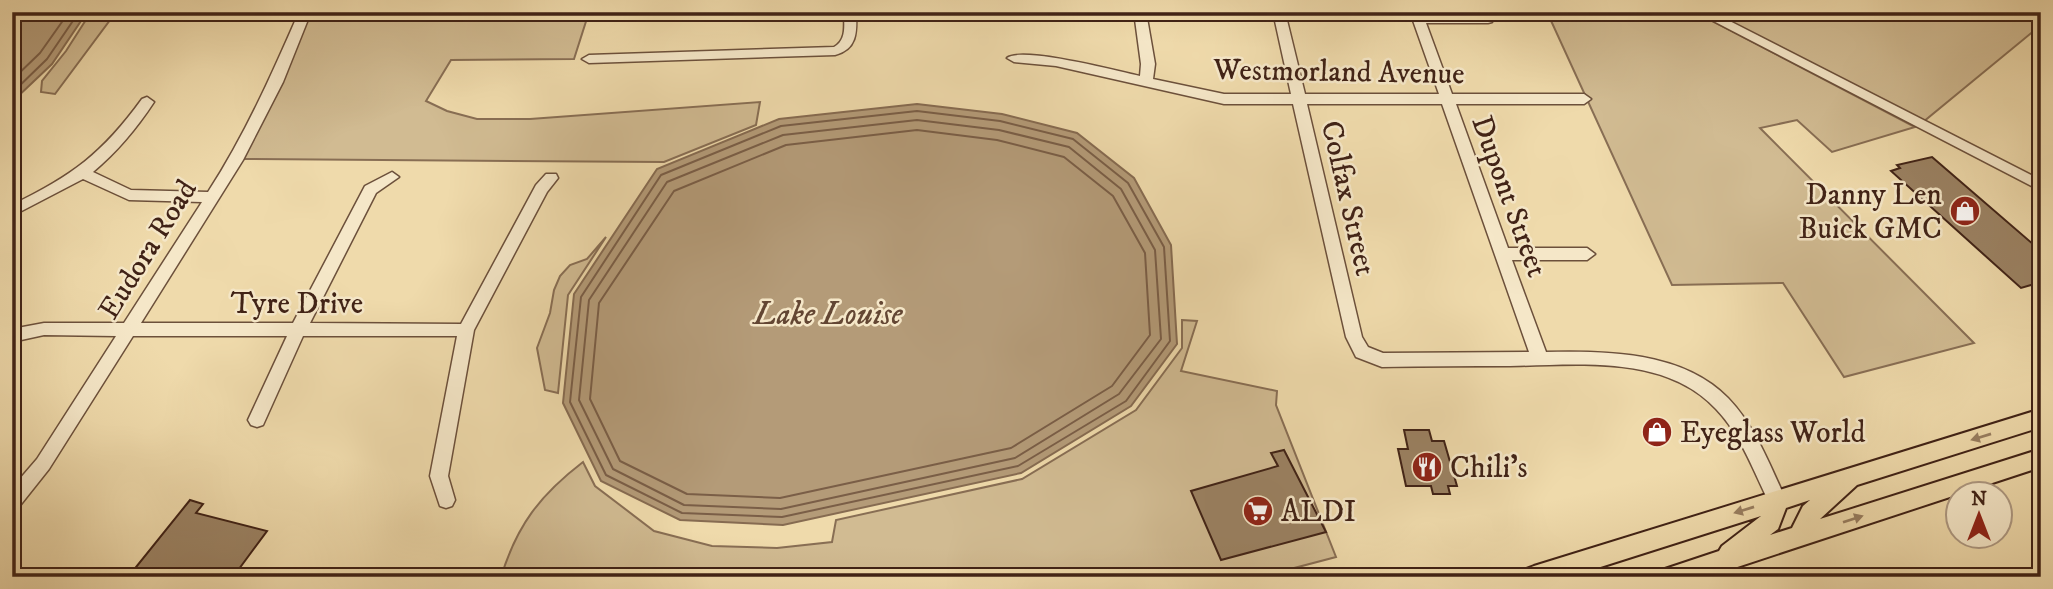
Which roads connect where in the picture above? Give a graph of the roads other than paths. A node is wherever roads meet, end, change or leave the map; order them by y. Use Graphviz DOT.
graph roads {
  1 [pos="305,12"];
  2 [pos="850,12"];
  3 [pos="1140,12"];
  4 [pos="1279,12"];
  5 [pos="1702,12"];
  6 [pos="1418,16"];
  7 [pos="1488,19"];
  8 [pos="1014,58"];
  9 [pos="589,59"];
  10 [pos="1146,82"];
  11 [pos="1448,99"];
  12 [pos="1584,99"];
  13 [pos="1300,100"];
  14 [pos="147,102"];
  15 [pos="84,174"];
  16 [pos="392,177"];
  17 [pos="551,178"];
  18 [pos="2041,186"];
  19 [pos="212,197"];
  20 [pos="12,211"];
  21 [pos="1503,254"];
  22 [pos="1587,254"];
  23 [pos="298,330"];
  24 [pos="128,331"];
  25 [pos="466,331"];
  26 [pos="12,335"];
  27 [pos="1540,359"];
  28 [pos="2041,418"];
  29 [pos="257,420"];
  30 [pos="2041,458"];
  31 [pos="1856,475"];
  32 [pos="446,500"];
  33 [pos="1777,500"];
  34 [pos="12,502"];
  35 [pos="1800,536"];
  36 [pos="1718,562"];
  37 [pos="1534,577"];
  38 [pos="1673,577"];
  1 -- 19 [label="street, Eudora Road"];
  2 -- 9 [label="street"];
  3 -- 10 [label="street"];
  4 -- 13 [label="street, Colfax Street"];
  5 -- 18 [label="street"];
  6 -- 7 [label="street"];
  6 -- 11 [label="street, Dupont Street"];
  8 -- 10 [label="street, Westmorland Avenue"];
  10 -- 13 [label="street, Westmorland Avenue"];
  11 -- 12 [label="street, Westmorland Avenue"];
  11 -- 13 [label="street, Westmorland Avenue"];
  11 -- 21 [label="street, Dupont Street"];
  13 -- 27 [label="street, Colfax Street"];
  14 -- 15 [label="street"];
  15 -- 19 [label="street"];
  15 -- 20 [label="street"];
  16 -- 23 [label="street"];
  17 -- 25 [label="street"];
  19 -- 24 [label="street, Eudora Road"];
  21 -- 22 [label="street"];
  21 -- 27 [label="street, Dupont Street"];
  23 -- 24 [label="street, Tyre Drive"];
  23 -- 25 [label="street, Tyre Drive"];
  23 -- 29 [label="street"];
  24 -- 26 [label="street, Tyre Drive"];
  24 -- 34 [label="street, Eudora Road"];
  25 -- 32 [label="street"];
  27 -- 33 [label="street"];
  28 -- 31 [label="main road, one-way"];
  35 -- 30 [label="main road, one-way"];
  31 -- 33 [label="main road"];
  31 -- 35 [label="main road"];
  33 -- 36 [label="main road"];
  33 -- 37 [label="main road, one-way"];
  35 -- 36 [label="main road"];
  36 -- 38 [label="main road"];
}
